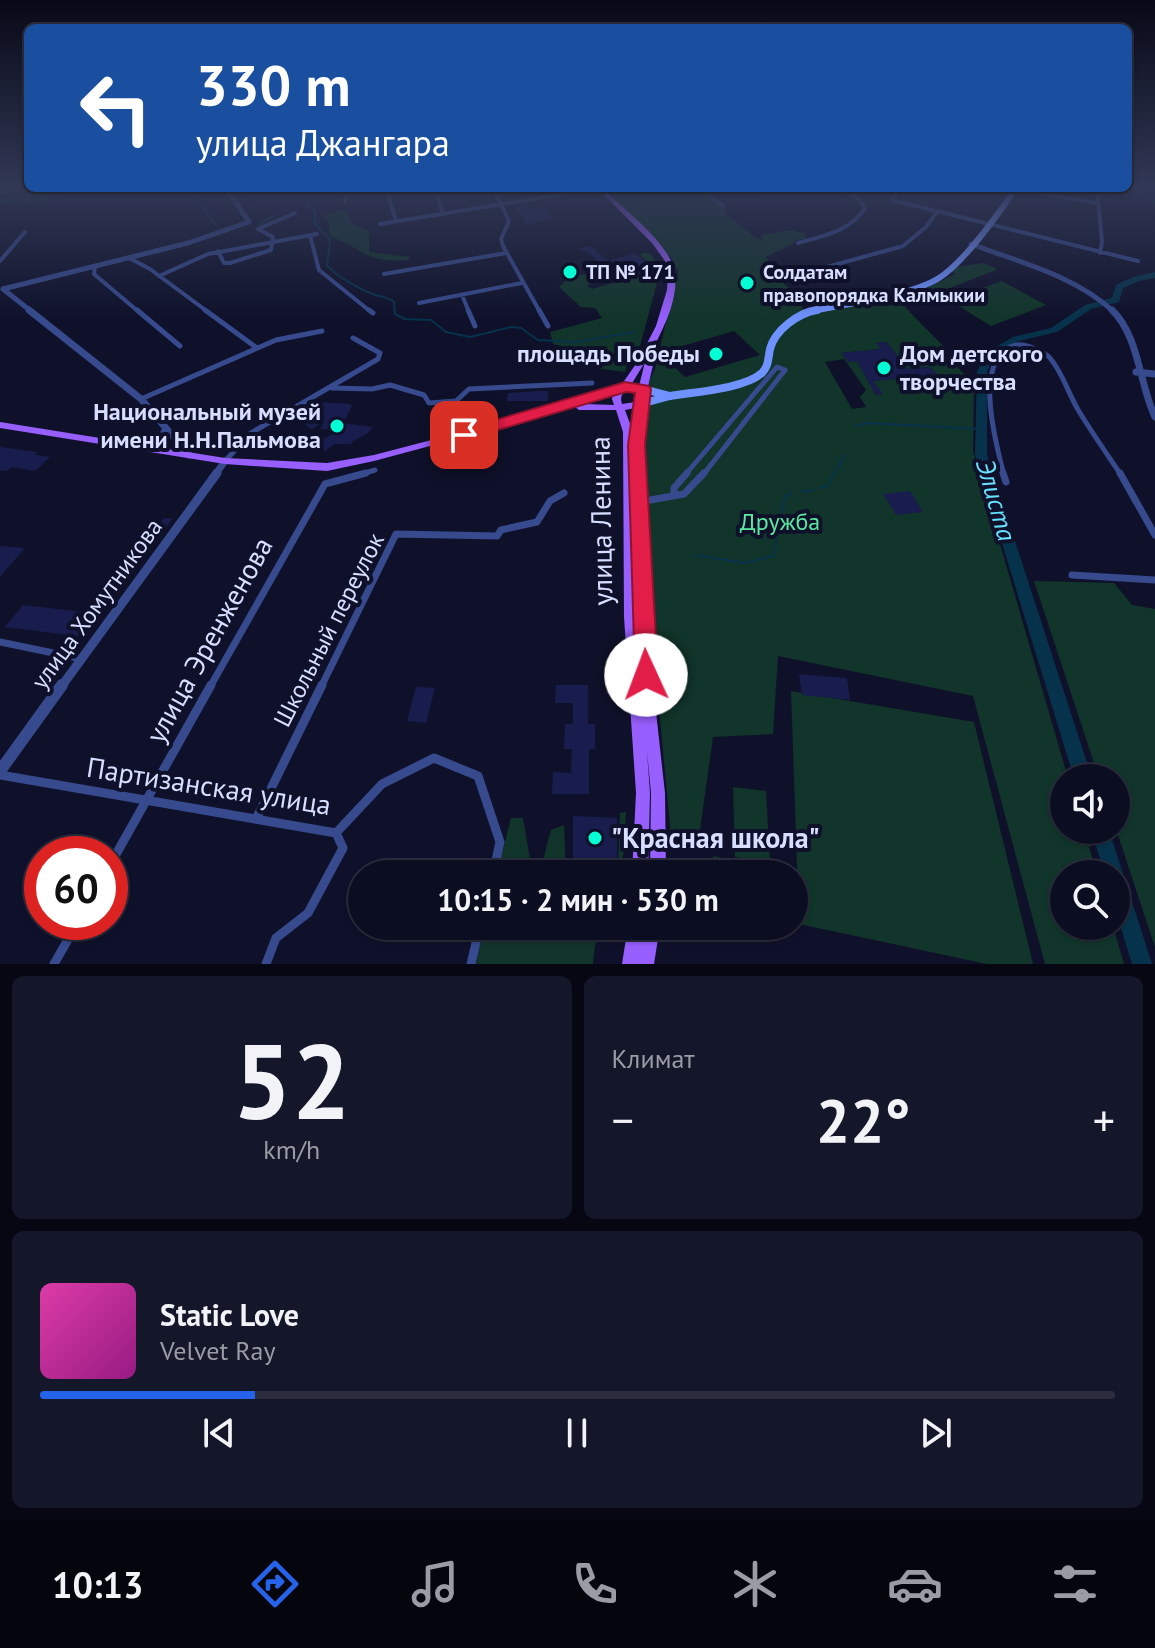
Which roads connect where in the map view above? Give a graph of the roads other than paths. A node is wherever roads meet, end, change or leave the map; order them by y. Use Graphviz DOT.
graph roads {
  1 [pos="230,231"];
  2 [pos="262,231"];
  3 [pos="506,231"];
  4 [pos="640,231"];
  5 [pos="833,231"];
  6 [pos="920,231"];
  7 [pos="985,231"];
  8 [pos="1010,231"];
  9 [pos="1101,231"];
  10 [pos="25,232"];
  11 [pos="317,234"];
  12 [pos="310,235"];
  13 [pos="273,241"];
  14 [pos="798,243"];
  15 [pos="971,244"];
  16 [pos="218,251"];
  17 [pos="506,253"];
  18 [pos="1100,253"];
  19 [pos="129,258"];
  20 [pos="0,261"];
  21 [pos="1138,261"];
  22 [pos="95,266"];
  23 [pos="781,271"];
  24 [pos="384,274"];
  25 [pos="159,276"];
  26 [pos="522,283"];
  27 [pos="2,285"];
  28 [pos="462,295"];
  29 [pos="419,303"];
  30 [pos="373,313"];
  31 [pos="475,326"];
  32 [pos="548,326"];
  33 [pos="322,331"];
  34 [pos="353,338"];
  35 [pos="654,342"];
  36 [pos="180,346"];
  37 [pos="257,348"];
  38 [pos="1136,372"];
  39 [pos="1155,374"];
  40 [pos="592,383"];
  41 [pos="332,388"];
  42 [pos="623,388"];
  43 [pos="643,389"];
  44 [pos="670,396"];
  45 [pos="141,399"];
  46 [pos="640,404"];
  47 [pos="620,406"];
  48 [pos="553,411"];
  49 [pos="1155,417"];
  50 [pos="0,425"];
  51 [pos="164,433"];
  52 [pos="136,446"];
  53 [pos="159,450"];
  54 [pos="189,455"];
  55 [pos="225,461"];
  56 [pos="375,470"];
  57 [pos="1006,482"];
  58 [pos="564,493"];
  59 [pos="674,496"];
  60 [pos="639,502"];
  61 [pos="1155,535"];
  62 [pos="1072,575"];
  63 [pos="1155,580"];
  64 [pos="0,642"];
  65 [pos="82,659"];
  66 [pos="0,773"];
  67 [pos="147,799"];
  68 [pos="256,819"];
  69 [pos="336,833"];
  70 [pos="126,836"];
  71 [pos="496,860"];
  72 [pos="641,860"];
  73 [pos="658,860"];
  74 [pos="68,940"];
  75 [pos="477,940"];
  76 [pos="634,940"];
  77 [pos="650,940"];
  78 [pos="54,964"];
  79 [pos="266,964"];
  80 [pos="471,964"];
  81 [pos="630,964"];
  82 [pos="646,964"];
  1 -- 19 [label="street"];
  2 -- 13 [label="street"];
  3 -- 17 [label="street"];
  4 -- 35 [label="main road"];
  5 -- 14 [label="street"];
  6 -- 23 [label="street"];
  7 -- 15 [label="main road"];
  8 -- 18 [label="street"];
  9 -- 18 [label="street"];
  10 -- 20 [label="street"];
  11 -- 12 [label="street"];
  12 -- 13 [label="street"];
  12 -- 30 [label="street"];
  13 -- 16 [label="street"];
  13 -- 16 [label="street"];
  15 -- 38 [label="street"];
  15 -- 44 [label="main road"];
  16 -- 25 [label="street"];
  17 -- 24 [label="street"];
  17 -- 26 [label="street"];
  18 -- 21 [label="street"];
  19 -- 22 [label="street"];
  19 -- 25 [label="street"];
  22 -- 27 [label="street"];
  22 -- 36 [label="street"];
  25 -- 37 [label="street"];
  26 -- 28 [label="street"];
  26 -- 32 [label="street"];
  27 -- 45 [label="street"];
  28 -- 29 [label="street"];
  28 -- 31 [label="street"];
  33 -- 37 [label="street"];
  34 -- 41 [label="street"];
  35 -- 42 [label="main road"];
  35 -- 43 [label="main road"];
  37 -- 45 [label="street"];
  38 -- 39 [label="street"];
  38 -- 49 [label="street"];
  40 -- 41 [label="street"];
  41 -- 55 [label="street"];
  42 -- 43 [label="main road"];
  42 -- 47 [label="main road, улица Ленина"];
  42 -- 48 [label="main road"];
  43 -- 44 [label="main road"];
  43 -- 46 [label="main road, улица Ленина"];
  44 -- 46 [label="main road"];
  45 -- 51 [label="street"];
  46 -- 47 [label="main road"];
  46 -- 60 [label="main road, улица Ленина"];
  47 -- 48 [label="main road"];
  47 -- 72 [label="main road, улица Ленина"];
  48 -- 55 [label="main road"];
  50 -- 52 [label="main road"];
  51 -- 52 [label="street"];
  51 -- 53 [label="street"];
  51 -- 54 [label="street"];
  52 -- 53 [label="main road"];
  53 -- 54 [label="main road"];
  54 -- 55 [label="main road"];
  55 -- 65 [label="street, улица Хомутникова"];
  56 -- 67 [label="street, улица Эренженова"];
  57 -- 61 [label="street"];
  58 -- 68 [label="street, Школьный переулок"];
  59 -- 59 [label="street"];
  59 -- 60 [label="street"];
  60 -- 73 [label="main road, улица Ленина"];
  62 -- 63 [label="street"];
  64 -- 65 [label="street"];
  65 -- 66 [label="street, улица Хомутникова"];
  66 -- 67 [label="street, Партизанская улица"];
  67 -- 68 [label="street, Партизанская улица"];
  67 -- 70 [label="street, улица Эренженова"];
  68 -- 69 [label="street, Партизанская улица"];
  69 -- 71 [label="street, Партизанская улица"];
  69 -- 79 [label="street"];
  74 -- 78 [label="street"];
  75 -- 80 [label="street"];
  76 -- 81 [label="main road"];
  77 -- 82 [label="main road"];
}
